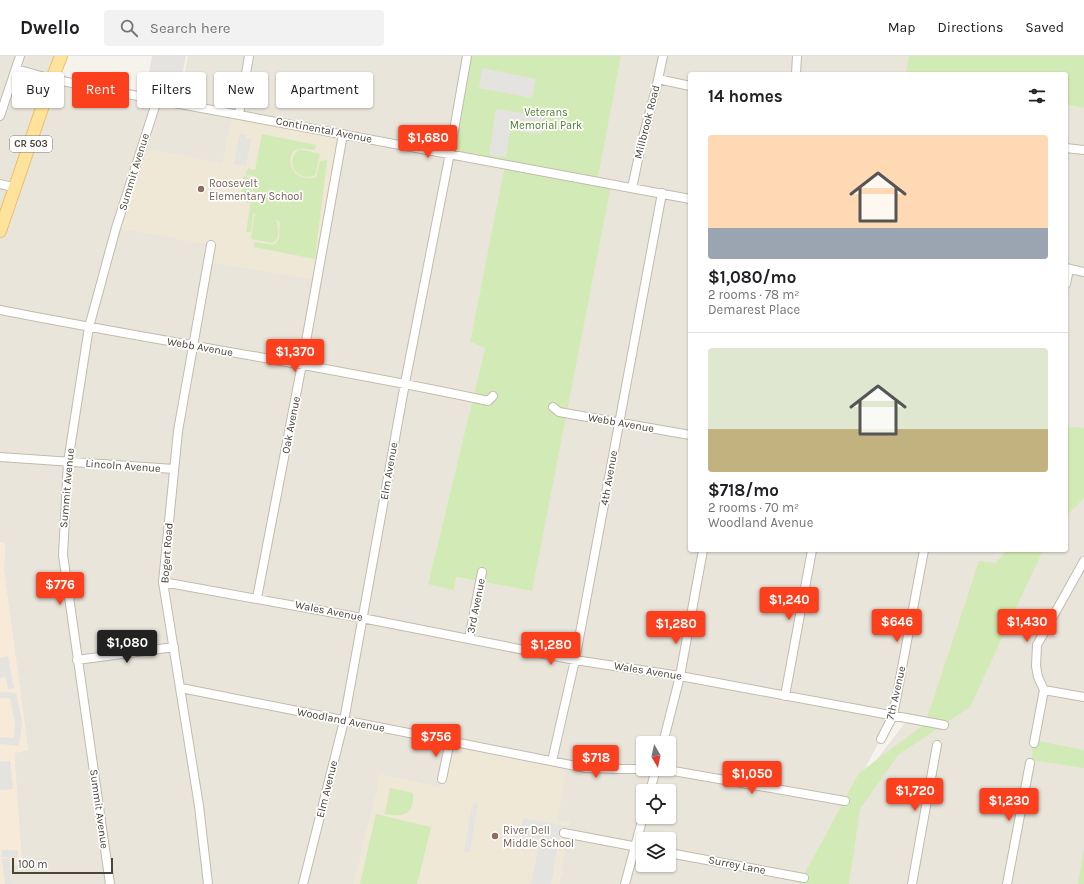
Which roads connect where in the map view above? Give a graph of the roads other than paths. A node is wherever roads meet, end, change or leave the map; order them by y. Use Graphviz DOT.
graph roads {
  1 [pos="20,56"];
  2 [pos="62,56"];
  3 [pos="249,56"];
  4 [pos="467,56"];
  5 [pos="663,56"];
  6 [pos="798,56"];
  7 [pos="16,69"];
  8 [pos="27,72"];
  9 [pos="55,72"];
  10 [pos="796,72"];
  11 [pos="658,78"];
  12 [pos="64,81"];
  13 [pos="688,86"];
  14 [pos="137,96"];
  15 [pos="3,98"];
  16 [pos="42,108"];
  17 [pos="154,108"];
  18 [pos="204,108"];
  19 [pos="239,114"];
  20 [pos="0,116"];
  21 [pos="343,134"];
  22 [pos="1068,148"];
  23 [pos="1084,150"];
  24 [pos="450,153"];
  25 [pos="0,184"];
  26 [pos="16,188"];
  27 [pos="632,188"];
  28 [pos="662,193"];
  29 [pos="688,199"];
  30 [pos="0,231"];
  31 [pos="211,245"];
  32 [pos="1068,269"];
  33 [pos="1084,272"];
  34 [pos="0,310"];
  35 [pos="89,327"];
  36 [pos="193,346"];
  37 [pos="302,364"];
  38 [pos="405,383"];
  39 [pos="493,396"];
  40 [pos="553,407"];
  41 [pos="619,422"];
  42 [pos="688,436"];
  43 [pos="0,457"];
  44 [pos="68,462"];
  45 [pos="174,469"];
  46 [pos="703,552"];
  47 [pos="812,552"];
  48 [pos="924,552"];
  49 [pos="1084,561"];
  50 [pos="482,572"];
  51 [pos="163,582"];
  52 [pos="257,598"];
  53 [pos="362,618"];
  54 [pos="469,639"];
  55 [pos="174,647"];
  56 [pos="77,660"];
  57 [pos="575,660"];
  58 [pos="680,676"];
  59 [pos="181,688"];
  60 [pos="1044,690"];
  61 [pos="785,696"];
  62 [pos="1084,697"];
  63 [pos="893,716"];
  64 [pos="344,721"];
  65 [pos="944,725"];
  66 [pos="665,736"];
  67 [pos="881,739"];
  68 [pos="450,741"];
  69 [pos="1034,743"];
  70 [pos="937,744"];
  71 [pos="552,761"];
  72 [pos="1030,763"];
  73 [pos="636,769"];
  74 [pos="676,771"];
  75 [pos="442,779"];
  76 [pos="845,801"];
  77 [pos="564,833"];
  78 [pos="636,846"];
  79 [pos="676,853"];
  80 [pos="636,855"];
  81 [pos="804,878"];
  82 [pos="110,884"];
  83 [pos="208,884"];
  84 [pos="303,884"];
  85 [pos="625,884"];
  86 [pos="912,884"];
  87 [pos="1007,884"];
  1 -- 7 [label="street"];
  2 -- 9 [label="main road, CR 503"];
  3 -- 19 [label="street"];
  4 -- 24 [label="street, Elm Avenue"];
  5 -- 11 [label="street, Millbrook Road"];
  6 -- 10 [label="street"];
  7 -- 8 [label="street, Continental Avenue"];
  7 -- 15 [label="street"];
  11 -- 13 [label="street"];
  11 -- 27 [label="street, Millbrook Road"];
  12 -- 14 [label="street, Continental Avenue"];
  15 -- 20 [label="street"];
  16 -- 26 [label="main road, CR 503"];
  17 -- 35 [label="street, Summit Avenue"];
  18 -- 19 [label="street, Continental Avenue"];
  19 -- 21 [label="street, Continental Avenue"];
  21 -- 24 [label="street, Continental Avenue"];
  21 -- 37 [label="street, Oak Avenue"];
  22 -- 23 [label="street"];
  24 -- 27 [label="street, Continental Avenue"];
  24 -- 38 [label="street, Elm Avenue"];
  25 -- 26 [label="street"];
  26 -- 30 [label="main road, CR 503"];
  27 -- 28 [label="street, Continental Avenue"];
  28 -- 29 [label="street, Continental Avenue"];
  28 -- 41 [label="street, 4th Avenue"];
  31 -- 36 [label="street, Bogert Road"];
  32 -- 33 [label="street"];
  34 -- 35 [label="street, Webb Avenue"];
  35 -- 36 [label="street, Webb Avenue"];
  35 -- 44 [label="street, Summit Avenue"];
  36 -- 37 [label="street, Webb Avenue"];
  36 -- 45 [label="street, Bogert Road"];
  37 -- 38 [label="street, Webb Avenue"];
  37 -- 52 [label="street, Oak Avenue"];
  38 -- 39 [label="street, Webb Avenue"];
  38 -- 53 [label="street, Elm Avenue"];
  40 -- 41 [label="street, Webb Avenue"];
  41 -- 42 [label="street, Webb Avenue"];
  41 -- 57 [label="street, 4th Avenue"];
  43 -- 44 [label="street, Lincoln Avenue"];
  44 -- 45 [label="street, Lincoln Avenue"];
  44 -- 56 [label="street, Summit Avenue"];
  45 -- 51 [label="street, Bogert Road"];
  46 -- 58 [label="street"];
  47 -- 61 [label="street"];
  48 -- 63 [label="street, 7th Avenue"];
  49 -- 60 [label="street"];
  50 -- 54 [label="street, 3rd Avenue"];
  51 -- 52 [label="street, Wales Avenue"];
  51 -- 55 [label="street, Bogert Road"];
  52 -- 53 [label="street, Wales Avenue"];
  53 -- 54 [label="street, Wales Avenue"];
  53 -- 64 [label="street, Elm Avenue"];
  54 -- 57 [label="street, Wales Avenue"];
  55 -- 56 [label="street"];
  55 -- 59 [label="street, Bogert Road"];
  56 -- 82 [label="street, Summit Avenue"];
  57 -- 58 [label="street, Wales Avenue"];
  57 -- 71 [label="street, 4th Avenue"];
  58 -- 61 [label="street, Wales Avenue"];
  58 -- 66 [label="street"];
  59 -- 64 [label="street, Woodland Avenue"];
  59 -- 83 [label="street, Bogert Road"];
  60 -- 62 [label="street"];
  60 -- 69 [label="street"];
  61 -- 63 [label="street, Wales Avenue"];
  63 -- 65 [label="street, Wales Avenue"];
  63 -- 67 [label="street, 7th Avenue"];
  64 -- 68 [label="street, Woodland Avenue"];
  64 -- 84 [label="street, Elm Avenue"];
  68 -- 71 [label="street, Woodland Avenue"];
  68 -- 75 [label="street"];
  70 -- 86 [label="street"];
  71 -- 73 [label="street, Woodland Avenue"];
  72 -- 87 [label="street"];
  74 -- 76 [label="street"];
  77 -- 78 [label="street"];
  79 -- 81 [label="street, Surrey Lane"];
  80 -- 85 [label="street"];
}
